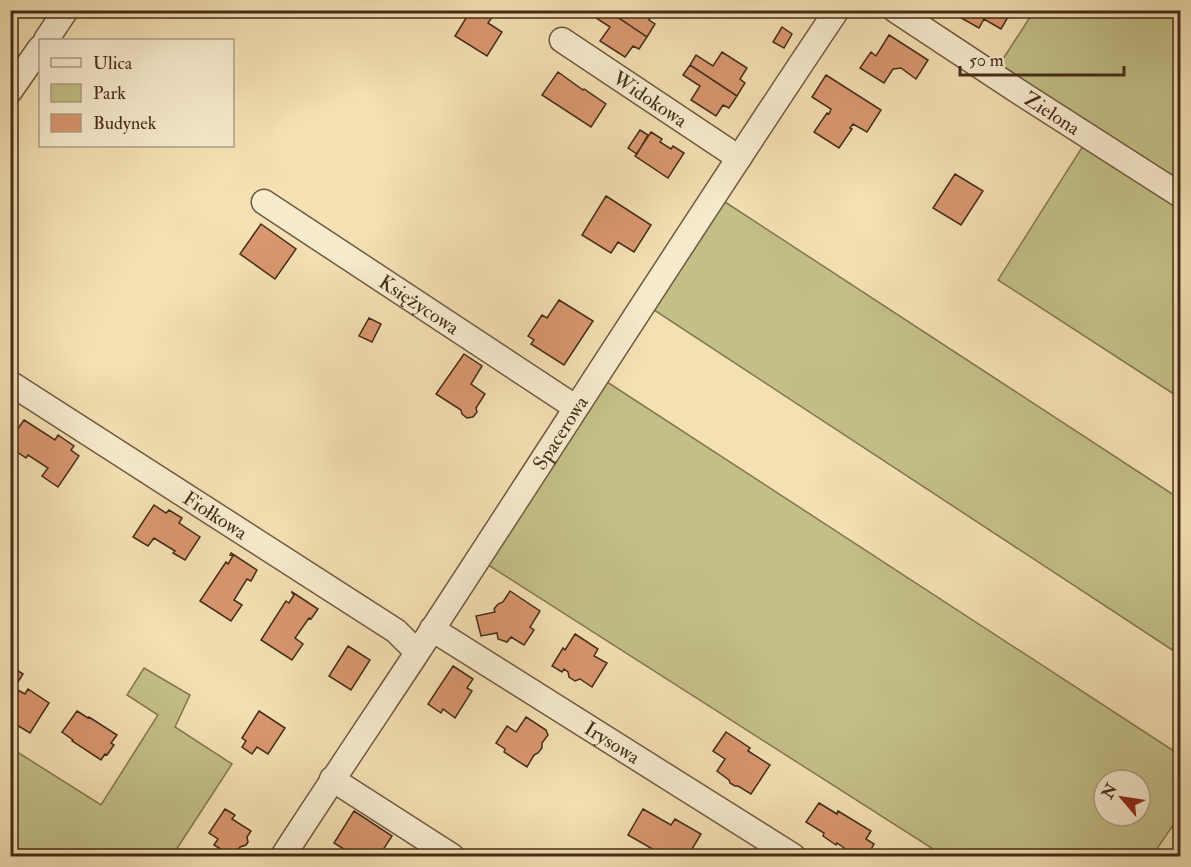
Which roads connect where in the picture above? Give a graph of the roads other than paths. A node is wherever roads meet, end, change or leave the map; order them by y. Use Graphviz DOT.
graph roads {
  1 [pos="66,10"];
  2 [pos="837,10"];
  3 [pos="894,10"];
  4 [pos="47,39"];
  5 [pos="562,40"];
  6 [pos="39,49"];
  7 [pos="10,91"];
  8 [pos="739,158"];
  9 [pos="1180,195"];
  10 [pos="264,202"];
  11 [pos="10,382"];
  12 [pos="575,407"];
  13 [pos="432,629"];
  14 [pos="417,652"];
  15 [pos="332,779"];
  16 [pos="283,856"];
  17 [pos="452,856"];
  18 [pos="793,856"];
  1 -- 4 [label="street"];
  2 -- 8 [label="street, Spacerowa"];
  3 -- 9 [label="street, Zielona"];
  5 -- 8 [label="street, Widokowa"];
  6 -- 7 [label="street"];
  8 -- 12 [label="street, Spacerowa"];
  10 -- 12 [label="street, Księżycowa"];
  11 -- 14 [label="street, Fiołkowa"];
  12 -- 13 [label="street, Spacerowa"];
  13 -- 14 [label="street, Spacerowa"];
  13 -- 18 [label="street, Irysowa"];
  14 -- 15 [label="street, Spacerowa"];
  15 -- 16 [label="street, Spacerowa"];
  15 -- 17 [label="street"];
}
